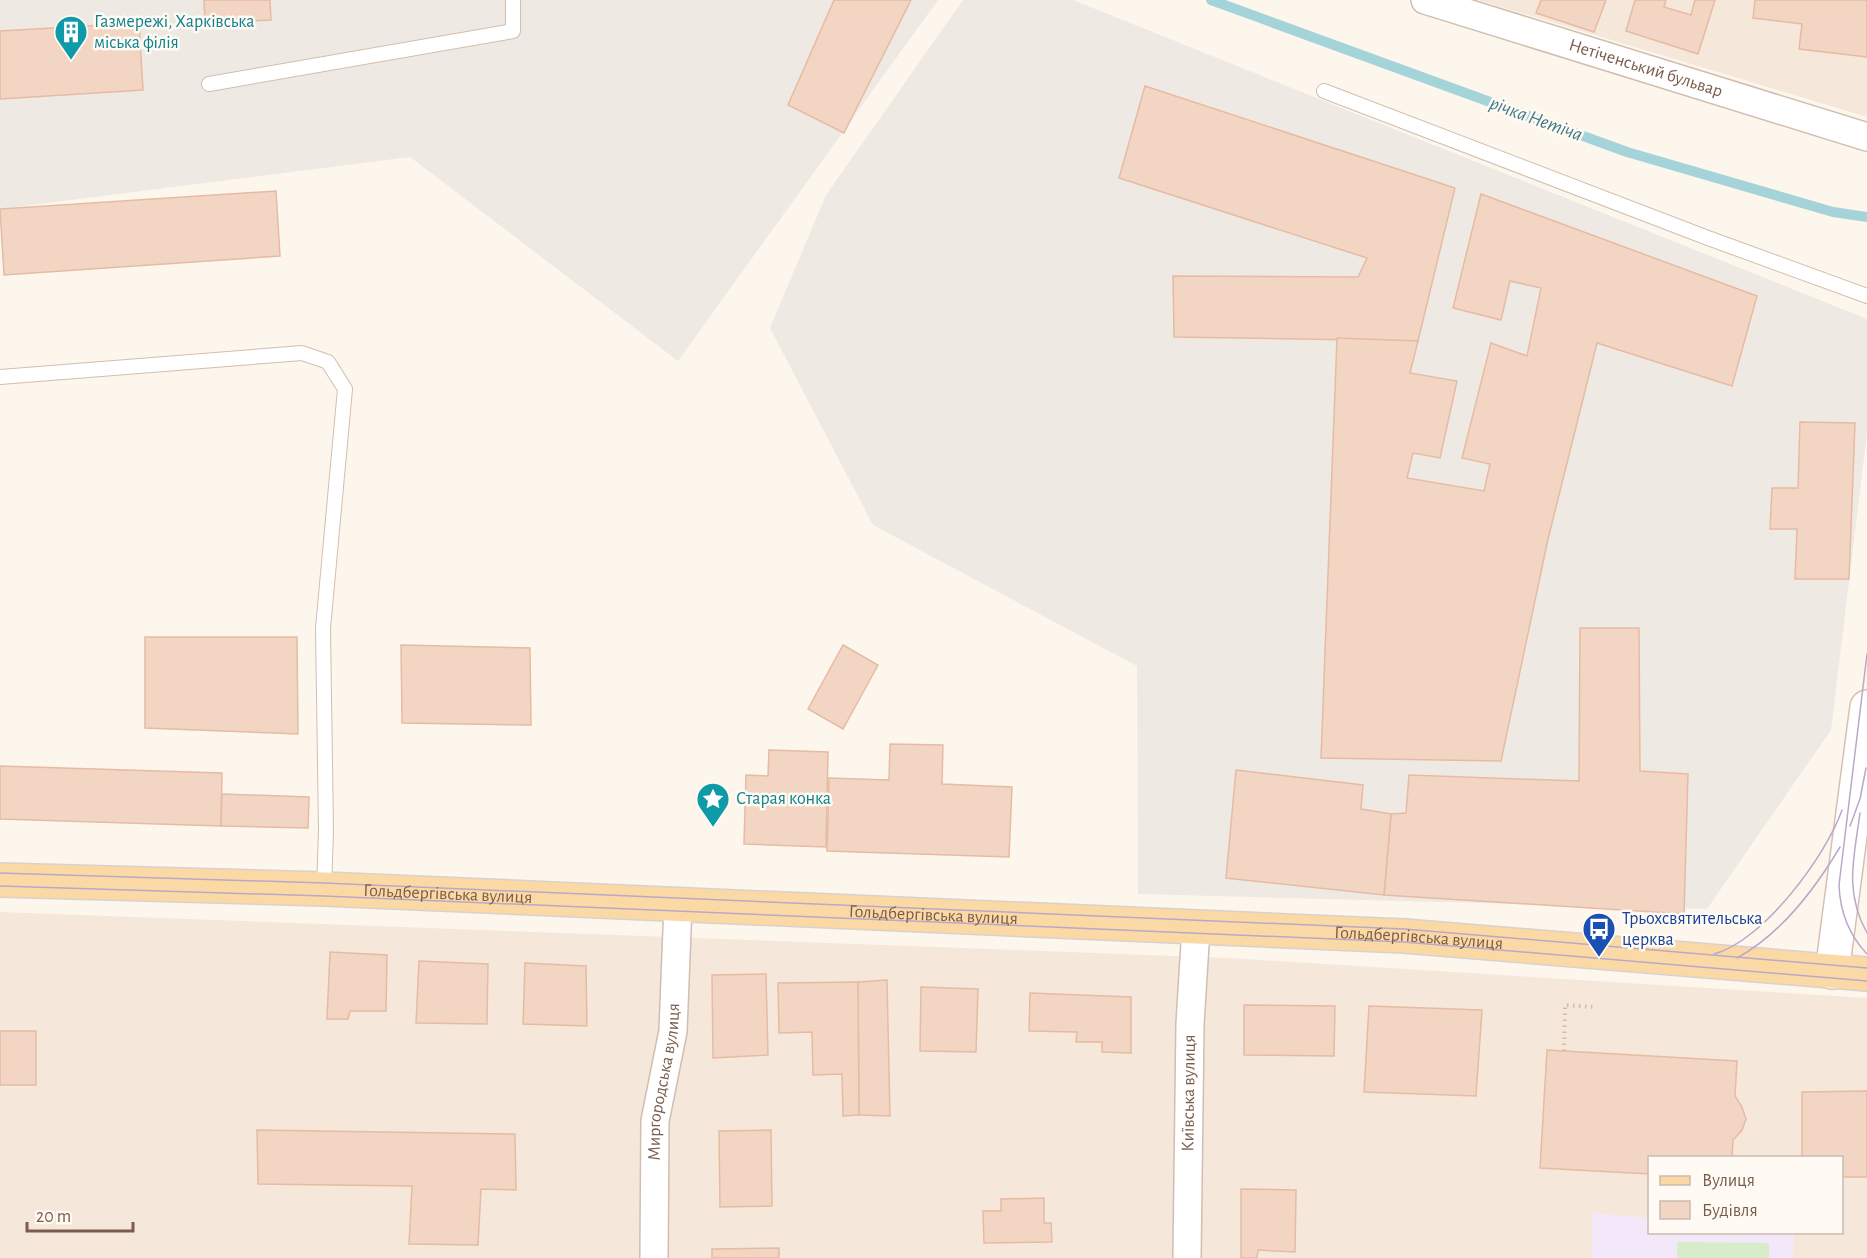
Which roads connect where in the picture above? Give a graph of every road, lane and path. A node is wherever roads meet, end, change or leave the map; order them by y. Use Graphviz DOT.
graph roads {
  1 [pos="513,0"];
  2 [pos="1425,0"];
  3 [pos="209,84"];
  4 [pos="1324,91"];
  5 [pos="1867,136"];
  6 [pos="1867,296"];
  7 [pos="0,377"];
  8 [pos="1867,707"];
  9 [pos="0,880"];
  10 [pos="324,889"];
  11 [pos="678,905"];
  12 [pos="1196,928"];
  13 [pos="1832,972"];
  14 [pos="1867,974"];
  15 [pos="1595,1007"];
  16 [pos="1564,1051"];
  17 [pos="654,1258"];
  18 [pos="1187,1258"];
  1 -- 3 [label="lane"];
  2 -- 5 [label="street, Нетіченський бульвар"];
  4 -- 6 [label="lane"];
  7 -- 10 [label="lane"];
  8 -- 13 [label="main road"];
  9 -- 10 [label="main road, Гольдбергівська вулиця"];
  10 -- 11 [label="main road, Гольдбергівська вулиця"];
  11 -- 12 [label="main road, Гольдбергівська вулиця"];
  11 -- 17 [label="street, Миргородська вулиця"];
  12 -- 13 [label="main road, Гольдбергівська вулиця"];
  12 -- 18 [label="street, Київська вулиця"];
  13 -- 14 [label="main road, Гольдбергівська вулиця"];
  15 -- 16 [label="path"];
}
